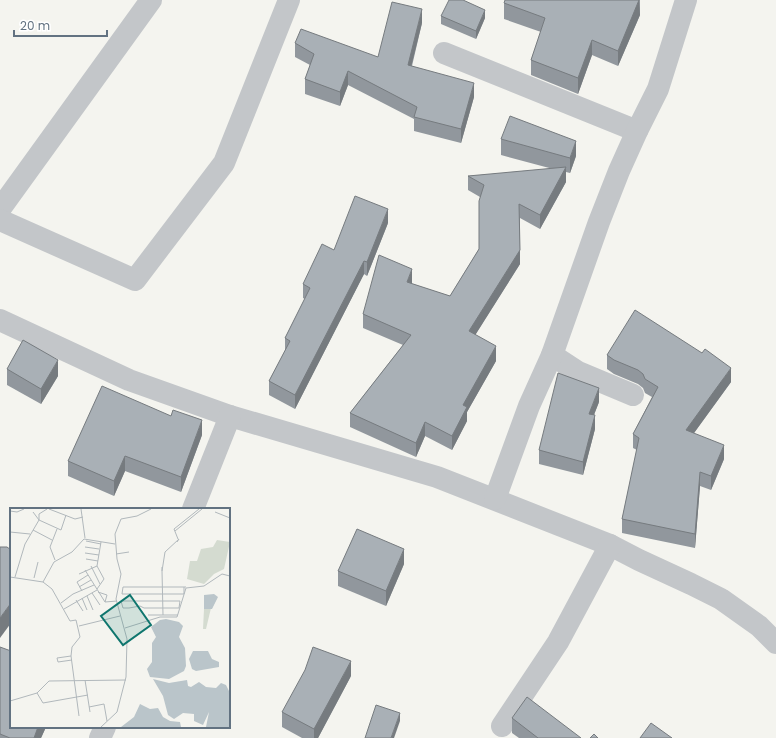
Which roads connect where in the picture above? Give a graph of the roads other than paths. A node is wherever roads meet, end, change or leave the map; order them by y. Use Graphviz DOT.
graph roads {
  1 [pos="151,0"];
  2 [pos="289,0"];
  3 [pos="686,0"];
  4 [pos="444,53"];
  5 [pos="637,131"];
  6 [pos="0,208"];
  7 [pos="0,220"];
  8 [pos="0,320"];
  9 [pos="552,355"];
  10 [pos="633,395"];
  11 [pos="230,416"];
  12 [pos="495,499"];
  13 [pos="193,508"];
  14 [pos="610,545"];
  15 [pos="776,643"];
  16 [pos="502,726"];
  17 [pos="105,728"];
  18 [pos="100,738"];
  1 -- 6 [label="street"];
  2 -- 7 [label="street"];
  3 -- 5 [label="street"];
  4 -- 5 [label="street"];
  5 -- 9 [label="street"];
  8 -- 11 [label="street"];
  9 -- 10 [label="street"];
  9 -- 12 [label="street"];
  11 -- 12 [label="street"];
  11 -- 13 [label="street"];
  12 -- 14 [label="street"];
  14 -- 15 [label="street"];
  14 -- 16 [label="street"];
  17 -- 18 [label="street"];
}
